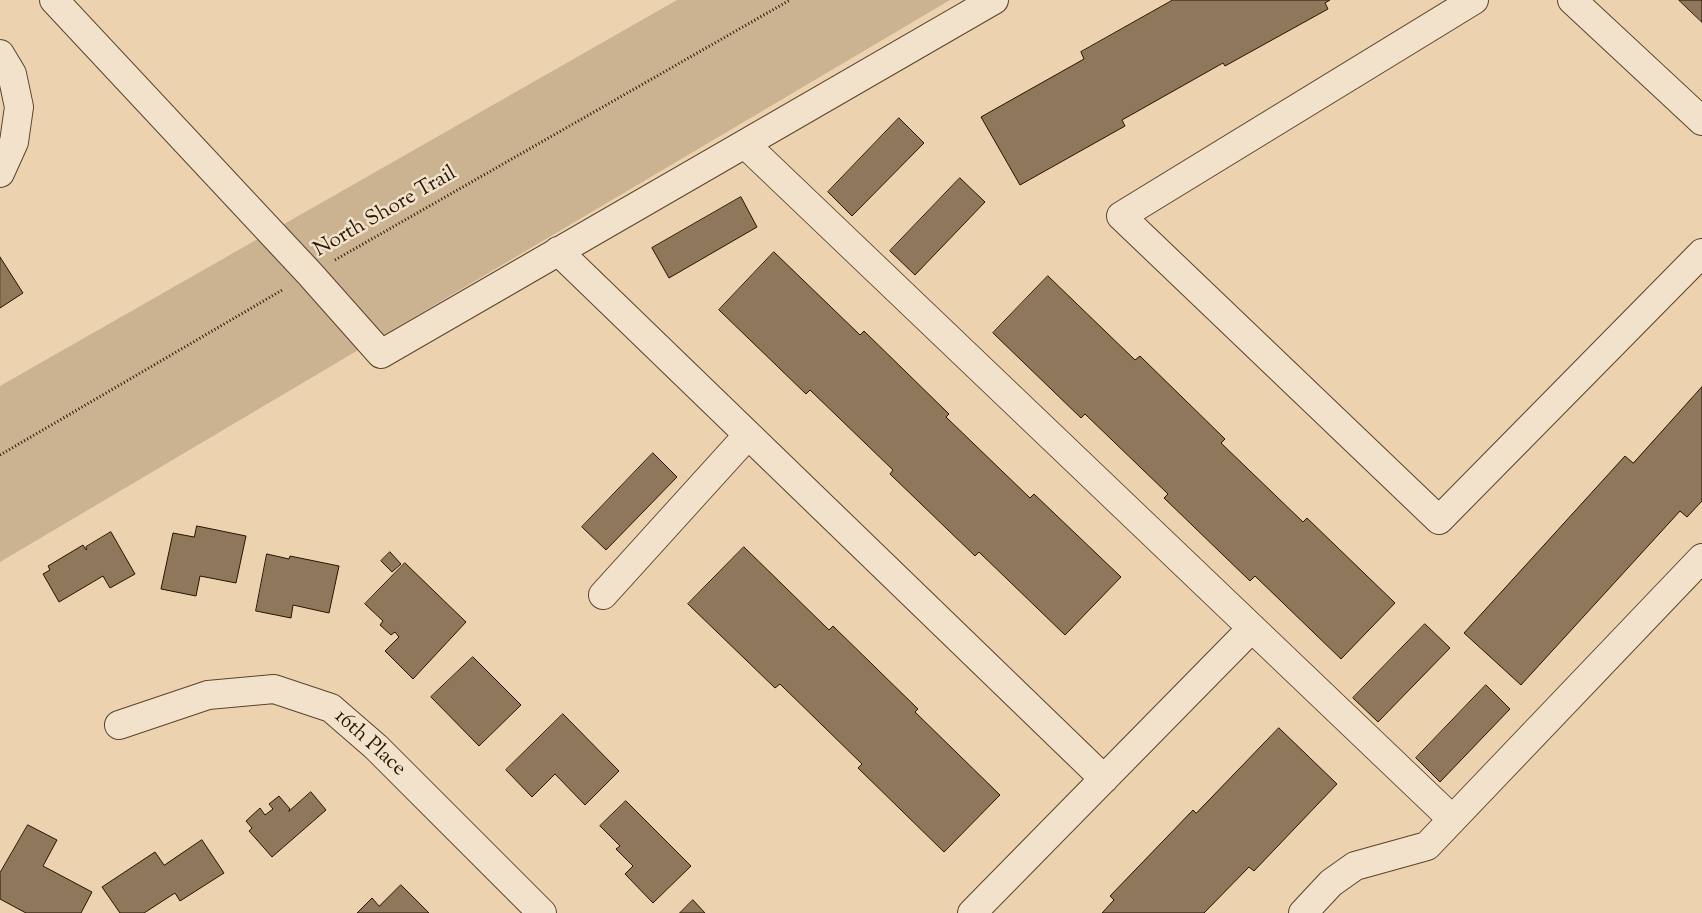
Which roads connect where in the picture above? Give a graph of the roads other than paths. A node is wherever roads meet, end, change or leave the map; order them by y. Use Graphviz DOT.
graph roads {
  1 [pos="54,0"];
  2 [pos="994,0"];
  3 [pos="1474,0"];
  4 [pos="1572,0"];
  5 [pos="0,54"];
  6 [pos="1702,121"];
  7 [pos="744,144"];
  8 [pos="0,173"];
  9 [pos="558,251"];
  10 [pos="1702,253"];
  11 [pos="748,435"];
  12 [pos="1702,558"];
  13 [pos="604,595"];
  14 [pos="1252,628"];
  15 [pos="119,725"];
  16 [pos="1104,779"];
  17 [pos="1452,819"];
  18 [pos="537,911"];
  19 [pos="972,913"];
  20 [pos="1303,913"];
  1 -- 9 [label="street"];
  2 -- 7 [label="street"];
  3 -- 10 [label="street"];
  4 -- 6 [label="street"];
  5 -- 8 [label="street"];
  7 -- 9 [label="street"];
  7 -- 14 [label="street"];
  9 -- 11 [label="street"];
  11 -- 13 [label="street"];
  11 -- 16 [label="street"];
  12 -- 17 [label="street"];
  14 -- 16 [label="street"];
  14 -- 17 [label="street"];
  15 -- 18 [label="street, 16th Place"];
  16 -- 19 [label="street"];
  17 -- 20 [label="street"];
}
